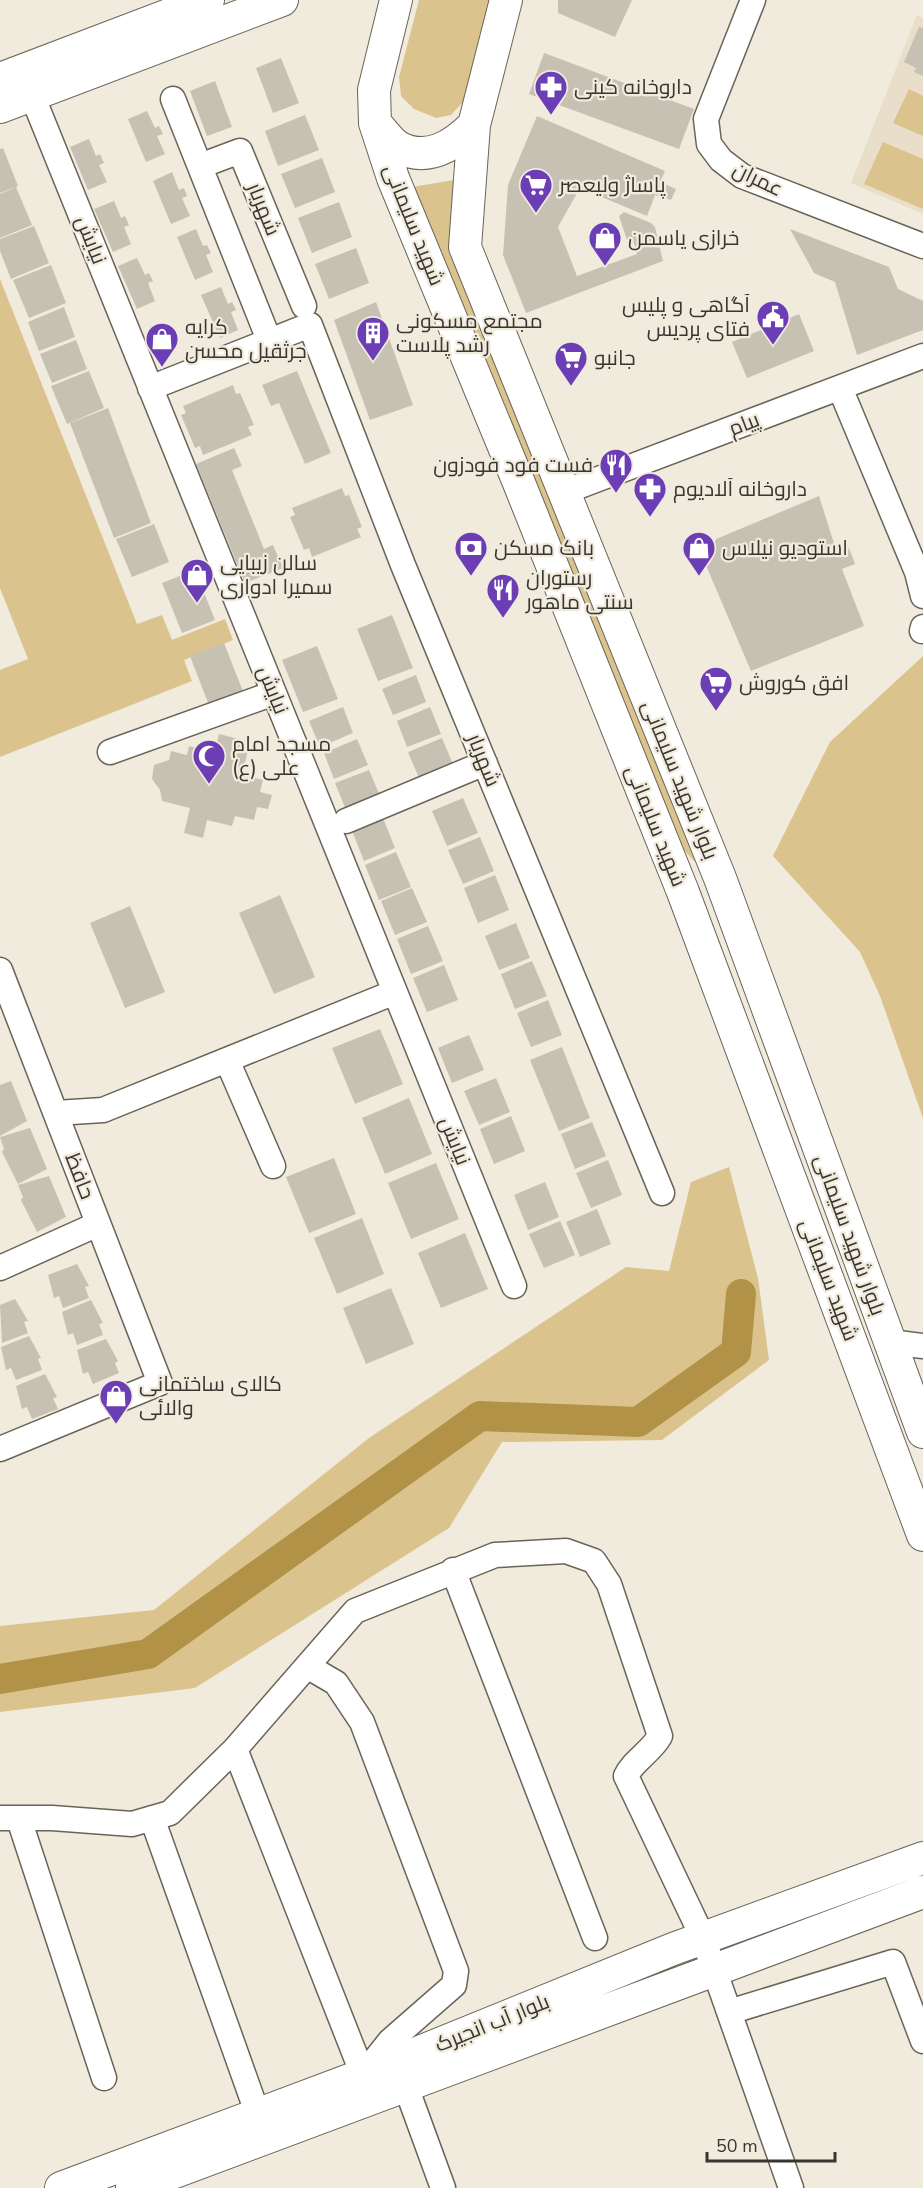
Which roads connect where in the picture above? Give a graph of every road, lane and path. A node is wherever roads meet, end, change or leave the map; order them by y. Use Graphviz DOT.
graph roads {
  1 [pos="208,0"];
  2 [pos="282,0"];
  3 [pos="396,0"];
  4 [pos="506,0"];
  5 [pos="753,0"];
  6 [pos="18,81"];
  7 [pos="173,99"];
  8 [pos="0,107"];
  9 [pos="375,123"];
  10 [pos="474,125"];
  11 [pos="200,166"];
  12 [pos="923,246"];
  13 [pos="307,316"];
  14 [pos="270,340"];
  15 [pos="923,356"];
  16 [pos="150,388"];
  17 [pos="840,388"];
  18 [pos="564,492"];
  19 [pos="923,596"];
  20 [pos="274,693"];
  21 [pos="110,752"];
  22 [pos="485,763"];
  23 [pos="346,821"];
  24 [pos="720,878"];
  25 [pos="683,892"];
  26 [pos="0,970"];
  27 [pos="394,992"];
  28 [pos="227,1059"];
  29 [pos="56,1113"];
  30 [pos="273,1166"];
  31 [pos="662,1193"];
  32 [pos="98,1224"];
  33 [pos="0,1268"];
  34 [pos="514,1286"];
  35 [pos="890,1342"];
  36 [pos="923,1346"];
  37 [pos="923,1432"];
  38 [pos="0,1449"];
  39 [pos="923,1535"];
  40 [pos="453,1570"];
  41 [pos="307,1666"];
  42 [pos="235,1749"];
  43 [pos="153,1818"];
  44 [pos="9,1819"];
  45 [pos="923,1858"];
  46 [pos="923,1892"];
  47 [pos="595,1938"];
  48 [pos="703,1938"];
  49 [pos="715,1970"];
  50 [pos="729,2012"];
  51 [pos="923,2041"];
  52 [pos="363,2076"];
  53 [pos="104,2079"];
  54 [pos="405,2084"];
  55 [pos="258,2115"];
  56 [pos="61,2188"];
  57 [pos="132,2188"];
  58 [pos="443,2188"];
  59 [pos="791,2188"];
  1 -- 6 [label="main road"];
  2 -- 6 [label="main road"];
  3 -- 9 [label="main road, شهید سلیمانی"];
  4 -- 10 [label="main road, بلوار شهید سلیمانی"];
  5 -- 12 [label="street, عمران"];
  6 -- 8 [label="main road"];
  6 -- 16 [label="street, نیایش"];
  7 -- 11 [label="street"];
  9 -- 10 [label="main road"];
  9 -- 25 [label="main road, شهید سلیمانی"];
  10 -- 18 [label="main road, بلوار شهید سلیمانی"];
  11 -- 13 [label="street, شهریار"];
  11 -- 14 [label="street"];
  13 -- 14 [label="street"];
  13 -- 22 [label="street, شهریار"];
  14 -- 16 [label="street"];
  15 -- 17 [label="street, پیام"];
  16 -- 20 [label="street, نیایش"];
  17 -- 18 [label="street, پیام"];
  17 -- 19 [label="street"];
  18 -- 24 [label="main road, بلوار شهید سلیمانی"];
  20 -- 21 [label="street"];
  20 -- 27 [label="street, نیایش"];
  22 -- 23 [label="street"];
  22 -- 31 [label="street, شهریار"];
  24 -- 25 [label="main road"];
  24 -- 35 [label="main road, بلوار شهید سلیمانی"];
  25 -- 39 [label="main road, شهید سلیمانی"];
  26 -- 29 [label="street, حافظ"];
  27 -- 28 [label="street"];
  27 -- 34 [label="street, نیایش"];
  28 -- 29 [label="street"];
  28 -- 30 [label="street"];
  29 -- 32 [label="street, حافظ"];
  32 -- 33 [label="street"];
  32 -- 38 [label="street, حافظ"];
  35 -- 36 [label="street"];
  35 -- 37 [label="main road, بلوار شهید سلیمانی"];
  40 -- 41 [label="street"];
  40 -- 47 [label="street"];
  40 -- 48 [label="street"];
  41 -- 42 [label="street"];
  41 -- 52 [label="street"];
  42 -- 43 [label="street"];
  42 -- 52 [label="street"];
  43 -- 44 [label="street"];
  43 -- 55 [label="street"];
  44 -- 53 [label="street"];
  45 -- 48 [label="main road, بلوار آب انجیرک"];
  46 -- 49 [label="main road, بلوار آب انجیرک"];
  48 -- 49 [label="street"];
  48 -- 52 [label="main road, بلوار آب انجیرک"];
  49 -- 50 [label="street"];
  49 -- 54 [label="main road, بلوار آب انجیرک"];
  50 -- 51 [label="street"];
  50 -- 59 [label="street"];
  52 -- 55 [label="main road, بلوار آب انجیرک"];
  54 -- 57 [label="main road, بلوار آب انجیرک"];
  54 -- 58 [label="street"];
  55 -- 56 [label="main road, بلوار آب انجیرک"];
}
